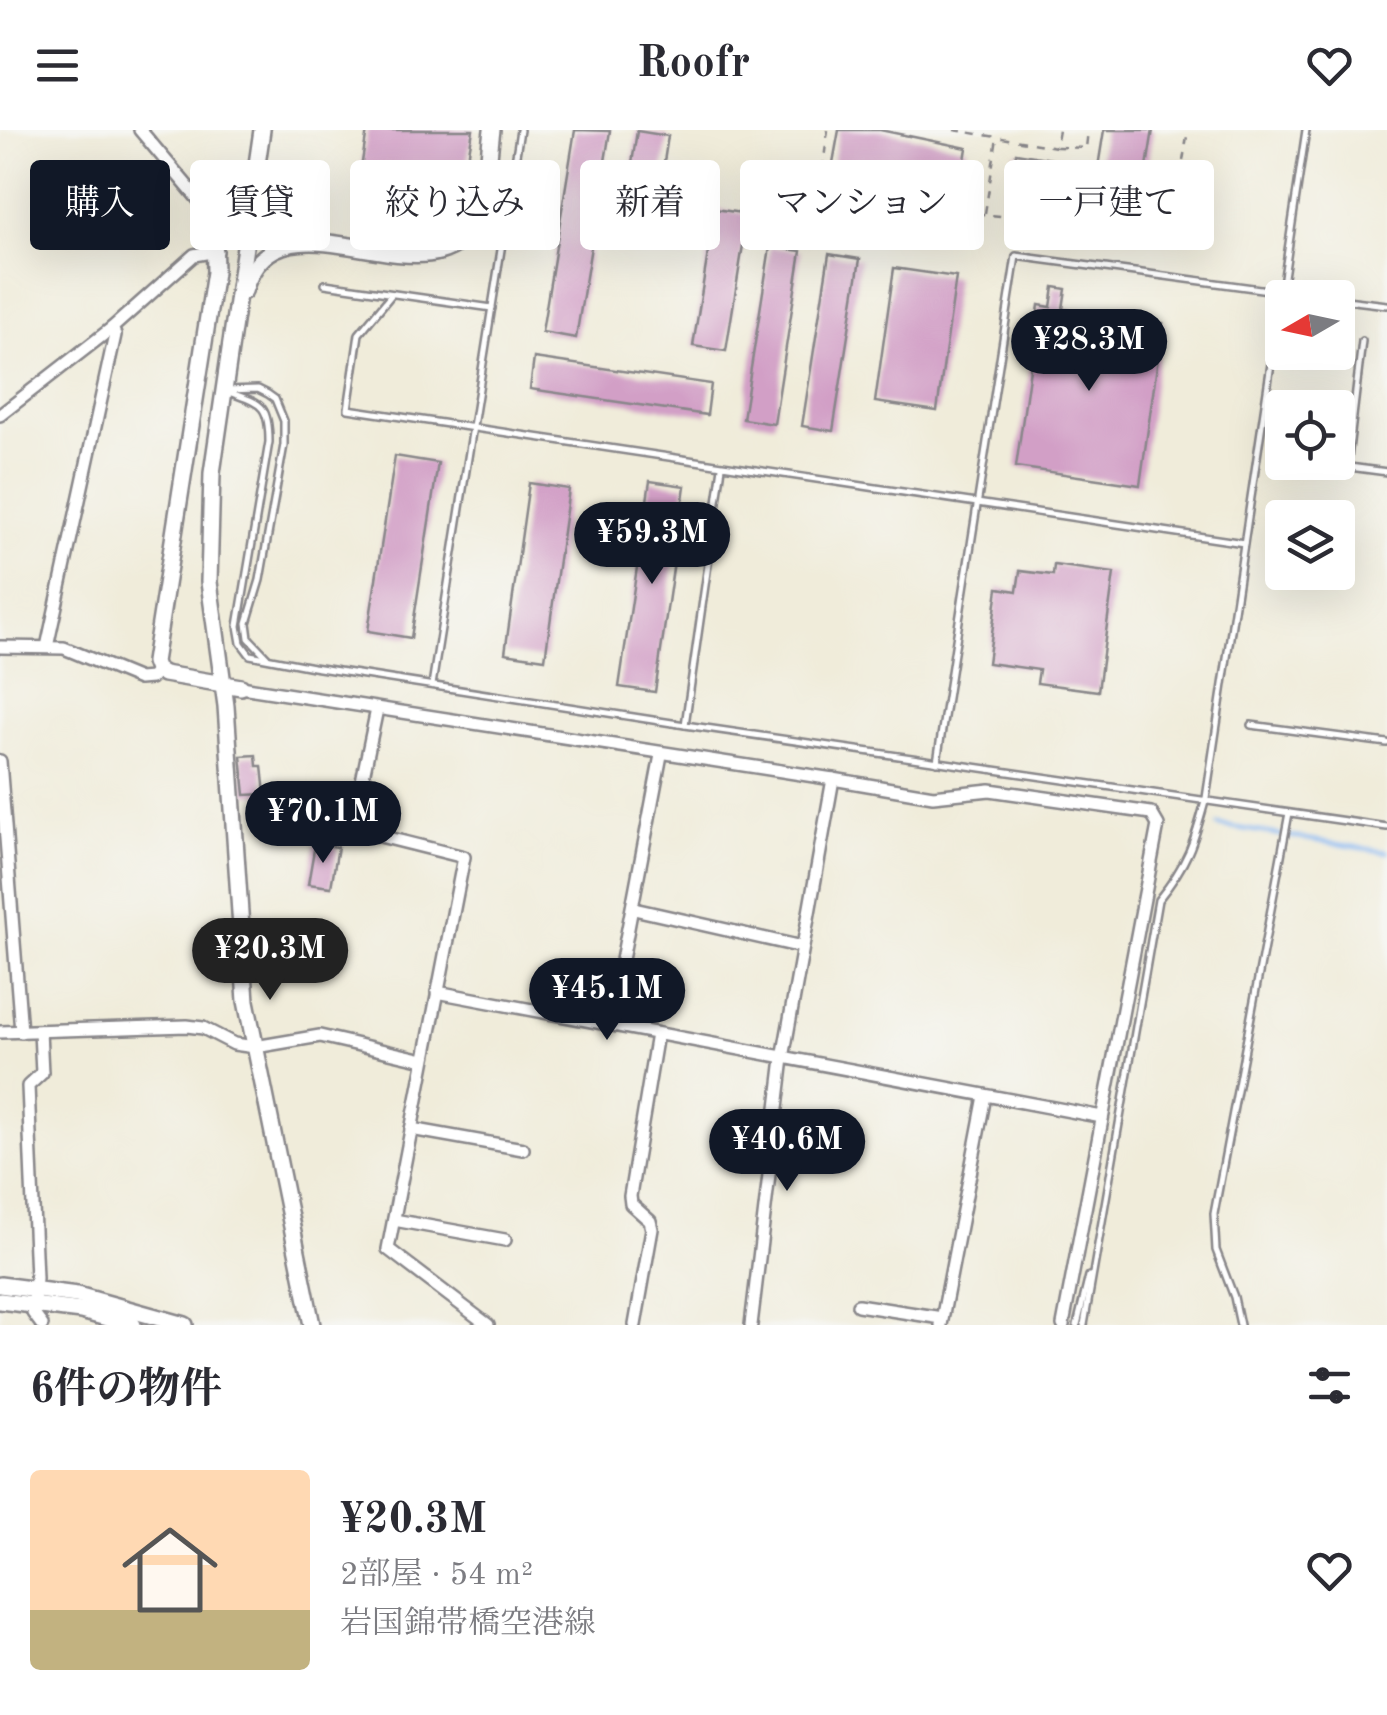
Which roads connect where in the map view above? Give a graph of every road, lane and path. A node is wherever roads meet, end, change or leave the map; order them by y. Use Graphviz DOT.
graph roads {
  1 [pos="140,130"];
  2 [pos="262,130"];
  3 [pos="492,130"];
  4 [pos="520,130"];
  5 [pos="828,130"];
  6 [pos="954,130"];
  7 [pos="997,130"];
  8 [pos="1060,130"];
  9 [pos="1088,130"];
  10 [pos="1188,130"];
  11 [pos="1306,130"];
  12 [pos="996,138"];
  13 [pos="1006,139"];
  14 [pos="1056,147"];
  15 [pos="258,160"];
  16 [pos="190,189"];
  17 [pos="985,214"];
  18 [pos="330,243"];
  19 [pos="245,250"];
  20 [pos="276,250"];
  21 [pos="217,251"];
  22 [pos="1284,280"];
  23 [pos="325,284"];
  24 [pos="1265,289"];
  25 [pos="392,294"];
  26 [pos="1355,301"];
  27 [pos="1387,305"];
  28 [pos="492,308"];
  29 [pos="112,328"];
  30 [pos="1362,341"];
  31 [pos="226,368"];
  32 [pos="1270,370"];
  33 [pos="222,390"];
  34 [pos="1355,396"];
  35 [pos="1,412"];
  36 [pos="472,428"];
  37 [pos="722,467"];
  38 [pos="1355,468"];
  39 [pos="1387,472"];
  40 [pos="974,505"];
  41 [pos="1244,543"];
  42 [pos="0,647"];
  43 [pos="48,647"];
  44 [pos="268,658"];
  45 [pos="157,670"];
  46 [pos="222,684"];
  47 [pos="432,686"];
  48 [pos="241,687"];
  49 [pos="377,709"];
  50 [pos="685,724"];
  51 [pos="1251,725"];
  52 [pos="1387,743"];
  53 [pos="662,755"];
  54 [pos="0,760"];
  55 [pos="937,762"];
  56 [pos="832,779"];
  57 [pos="1206,798"];
  58 [pos="1290,813"];
  59 [pos="1387,827"];
  60 [pos="634,909"];
  61 [pos="802,948"];
  62 [pos="438,992"];
  63 [pos="610,1023"];
  64 [pos="40,1031"];
  65 [pos="0,1032"];
  66 [pos="21,1032"];
  67 [pos="656,1034"];
  68 [pos="255,1046"];
  69 [pos="782,1058"];
  70 [pos="424,1060"];
  71 [pos="986,1096"];
  72 [pos="1102,1116"];
  73 [pos="411,1128"];
  74 [pos="523,1150"];
  75 [pos="394,1220"];
  76 [pos="505,1240"];
  77 [pos="0,1285"];
  78 [pos="33,1295"];
  79 [pos="0,1301"];
  80 [pos="858,1306"];
  81 [pos="942,1322"];
  82 [pos="42,1325"];
  83 [pos="134,1325"];
  84 [pos="185,1325"];
  85 [pos="312,1325"];
  86 [pos="488,1325"];
  87 [pos="635,1325"];
  88 [pos="751,1325"];
  89 [pos="1063,1325"];
  90 [pos="1081,1325"];
  91 [pos="1240,1325"];
  1 -- 16 [label="street"];
  2 -- 15 [label="street"];
  3 -- 18 [label="street"];
  4 -- 28 [label="lane"];
  5 -- 17 [label="path"];
  6 -- 13 [label="path"];
  7 -- 12 [label="path"];
  8 -- 14 [label="path"];
  9 -- 14 [label="path"];
  10 -- 17 [label="path"];
  11 -- 22 [label="lane"];
  12 -- 13 [label="path"];
  12 -- 17 [label="path"];
  13 -- 14 [label="path"];
  19 -- 31 [label="street"];
  20 -- 31 [label="street"];
  21 -- 29 [label="street"];
  21 -- 45 [label="street"];
  23 -- 25 [label="lane"];
  24 -- 40 [label="lane"];
  25 -- 28 [label="lane"];
  25 -- 36 [label="lane"];
  26 -- 27 [label="lane"];
  28 -- 36 [label="lane"];
  29 -- 35 [label="street"];
  29 -- 43 [label="street"];
  30 -- 34 [label="lane"];
  31 -- 33 [label="street"];
  32 -- 41 [label="lane"];
  33 -- 44 [label="lane"];
  33 -- 44 [label="lane"];
  33 -- 46 [label="street"];
  36 -- 37 [label="lane"];
  36 -- 47 [label="lane"];
  37 -- 40 [label="lane"];
  37 -- 50 [label="lane"];
  38 -- 39 [label="lane"];
  40 -- 41 [label="lane"];
  40 -- 55 [label="lane"];
  41 -- 57 [label="lane"];
  42 -- 43 [label="street"];
  43 -- 45 [label="street"];
  44 -- 47 [label="lane"];
  45 -- 46 [label="street"];
  46 -- 48 [label="street"];
  46 -- 68 [label="street"];
  47 -- 50 [label="lane"];
  48 -- 49 [label="street"];
  49 -- 53 [label="street"];
  49 -- 62 [label="street"];
  50 -- 55 [label="lane"];
  51 -- 52 [label="lane"];
  53 -- 56 [label="street"];
  53 -- 60 [label="street"];
  54 -- 66 [label="street"];
  55 -- 57 [label="lane"];
  56 -- 61 [label="street"];
  56 -- 72 [label="street"];
  57 -- 58 [label="lane"];
  57 -- 90 [label="lane"];
  58 -- 59 [label="lane"];
  58 -- 91 [label="lane"];
  60 -- 61 [label="street"];
  60 -- 63 [label="street"];
  61 -- 69 [label="street"];
  62 -- 63 [label="street"];
  62 -- 70 [label="street"];
  63 -- 67 [label="street"];
  64 -- 66 [label="street"];
  64 -- 68 [label="street"];
  64 -- 78 [label="street"];
  65 -- 66 [label="street"];
  67 -- 69 [label="street"];
  67 -- 87 [label="street"];
  68 -- 70 [label="street"];
  68 -- 85 [label="street"];
  69 -- 71 [label="street"];
  69 -- 88 [label="street"];
  70 -- 73 [label="street"];
  71 -- 72 [label="street"];
  71 -- 81 [label="street"];
  72 -- 89 [label="street"];
  73 -- 74 [label="street"];
  73 -- 75 [label="street"];
  75 -- 76 [label="street"];
  75 -- 86 [label="street"];
  77 -- 78 [label="street"];
  78 -- 79 [label="street"];
  78 -- 82 [label="street"];
  78 -- 83 [label="street"];
  78 -- 84 [label="street"];
  80 -- 81 [label="street"];
}
